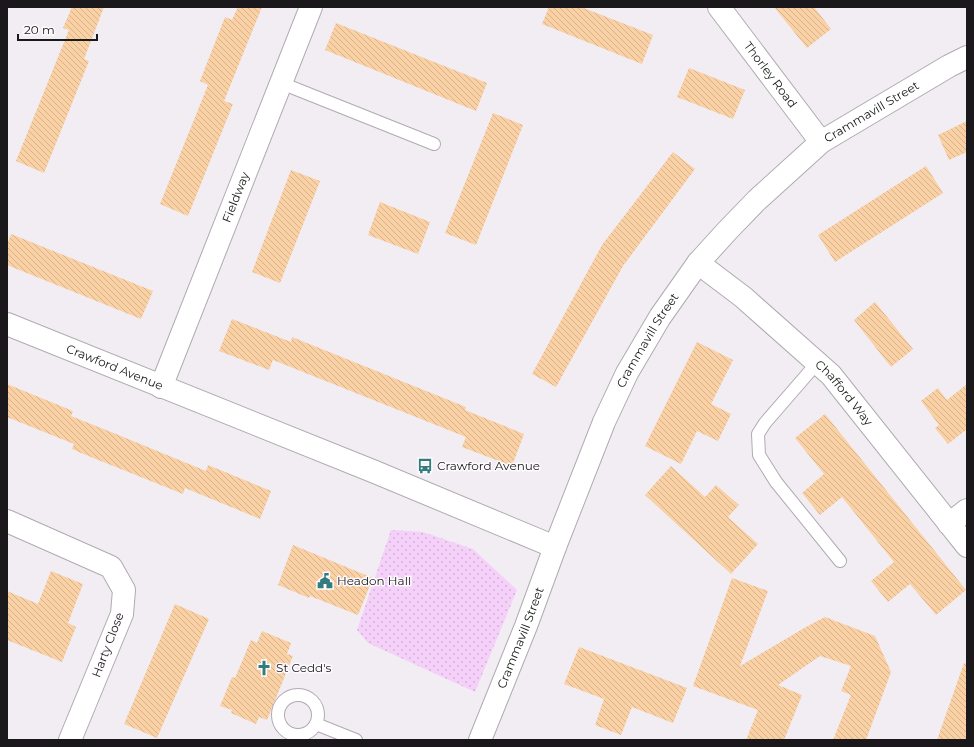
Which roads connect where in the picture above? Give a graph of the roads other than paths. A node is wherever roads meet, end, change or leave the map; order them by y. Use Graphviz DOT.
graph roads {
  1 [pos="312,7"];
  2 [pos="719,7"];
  3 [pos="967,58"];
  4 [pos="281,83"];
  5 [pos="821,142"];
  6 [pos="434,144"];
  7 [pos="698,263"];
  8 [pos="7,324"];
  9 [pos="817,363"];
  10 [pos="161,387"];
  11 [pos="967,510"];
  12 [pos="7,521"];
  13 [pos="949,524"];
  14 [pos="967,546"];
  15 [pos="555,547"];
  16 [pos="840,561"];
  17 [pos="316,724"];
  18 [pos="70,740"];
  19 [pos="356,740"];
  20 [pos="480,740"];
  1 -- 4 [label="street, Fieldway"];
  2 -- 5 [label="street, Thorley Road"];
  3 -- 5 [label="street, Crammavill Street"];
  4 -- 6 [label="lane"];
  4 -- 10 [label="street, Fieldway"];
  5 -- 7 [label="street, Crammavill Street"];
  7 -- 9 [label="street, Chafford Way"];
  7 -- 15 [label="street, Crammavill Street"];
  8 -- 10 [label="street, Crawford Avenue"];
  9 -- 13 [label="street, Chafford Way"];
  9 -- 16 [label="lane"];
  10 -- 15 [label="street, Crawford Avenue"];
  11 -- 13 [label="street"];
  12 -- 18 [label="street, Harty Close"];
  13 -- 14 [label="street, Chafford Way"];
  15 -- 20 [label="street, Crammavill Street"];
  17 -- 19 [label="lane"];
}
